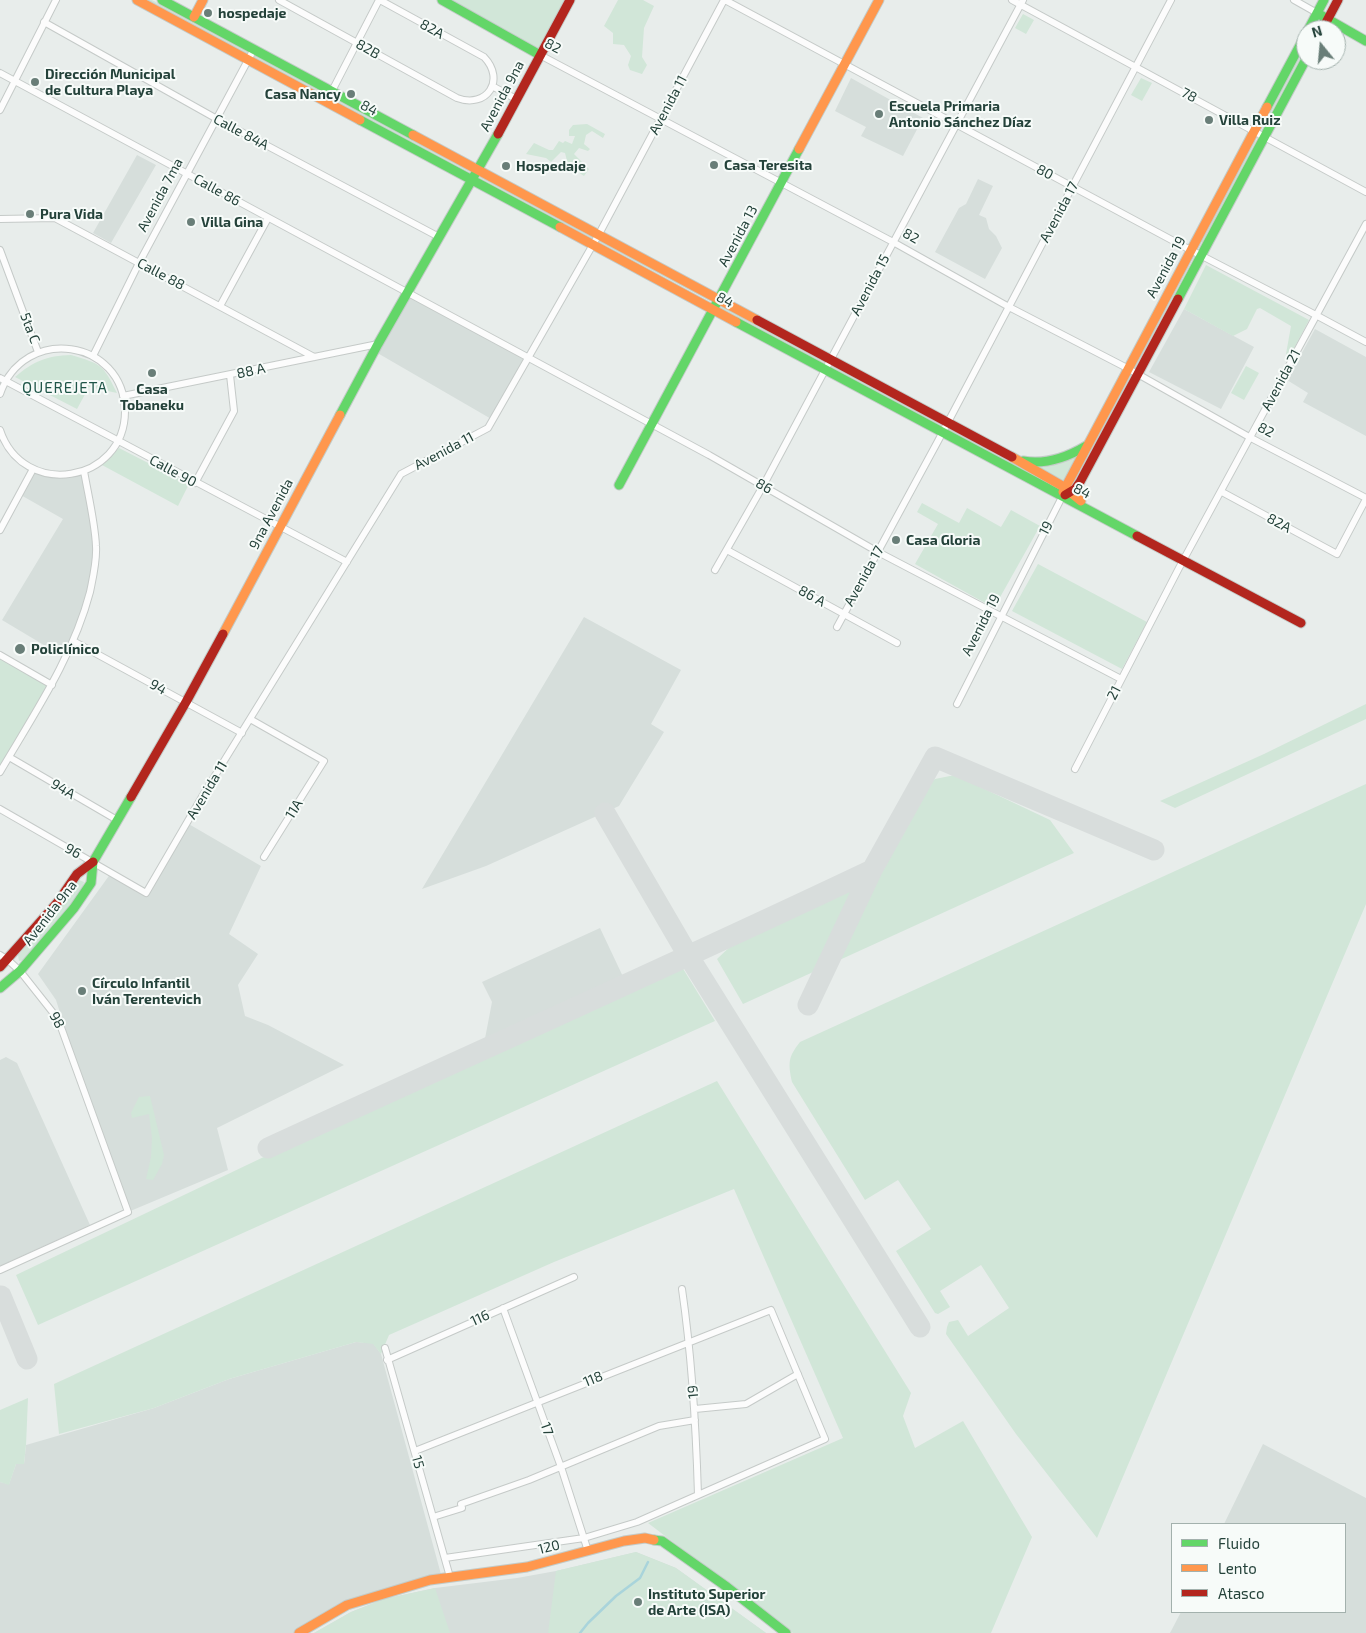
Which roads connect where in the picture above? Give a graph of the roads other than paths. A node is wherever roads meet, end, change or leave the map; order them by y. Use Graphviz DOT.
graph roads {
  1 [pos="56,0"];
  2 [pos="137,0"];
  3 [pos="162,0"];
  4 [pos="203,0"];
  5 [pos="279,0"];
  6 [pos="380,0"];
  7 [pos="442,0"];
  8 [pos="570,0"];
  9 [pos="725,0"];
  10 [pos="879,0"];
  11 [pos="1012,0"];
  12 [pos="1171,0"];
  13 [pos="1294,0"];
  14 [pos="1324,0"];
  15 [pos="1338,0"];
  16 [pos="1022,2"];
  17 [pos="1317,13"];
  18 [pos="194,17"];
  19 [pos="1313,20"];
  20 [pos="1328,20"];
  21 [pos="44,22"];
  22 [pos="1346,30"];
  23 [pos="1366,41"];
  24 [pos="356,43"];
  25 [pos="254,49"];
  26 [pos="1296,52"];
  27 [pos="540,55"];
  28 [pos="249,60"];
  29 [pos="846,64"];
  30 [pos="1136,66"];
  31 [pos="1300,70"];
  32 [pos="0,73"];
  33 [pos="14,81"];
  34 [pos="492,86"];
  35 [pos="332,91"];
  36 [pos="516,99"];
  37 [pos="0,110"];
  38 [pos="660,118"];
  39 [pos="217,119"];
  40 [pos="956,124"];
  41 [pos="1254,130"];
  42 [pos="1264,136"];
  43 [pos="478,169"];
  44 [pos="188,174"];
  45 [pos="473,179"];
  46 [pos="781,184"];
  47 [pos="1072,186"];
  48 [pos="1366,192"];
  49 [pos="0,218"];
  50 [pos="268,218"];
  51 [pos="1366,224"];
  52 [pos="599,234"];
  53 [pos="439,238"];
  54 [pos="893,242"];
  55 [pos="593,244"];
  56 [pos="0,250"];
  57 [pos="1190,250"];
  58 [pos="1201,255"];
  59 [pos="140,263"];
  60 [pos="407,293"];
  61 [pos="720,300"];
  62 [pos="220,306"];
  63 [pos="1009,307"];
  64 [pos="714,310"];
  65 [pos="1316,314"];
  66 [pos="1366,342"];
  67 [pos="378,344"];
  68 [pos="38,352"];
  69 [pos="93,356"];
  70 [pos="314,357"];
  71 [pos="530,358"];
  72 [pos="830,360"];
  73 [pos="1127,368"];
  74 [pos="825,369"];
  75 [pos="1137,374"];
  76 [pos="230,375"];
  77 [pos="2,380"];
  78 [pos="0,394"];
  79 [pos="123,396"];
  80 [pos="947,423"];
  81 [pos="653,425"];
  82 [pos="0,430"];
  83 [pos="942,433"];
  84 [pos="1251,438"];
  85 [pos="117,441"];
  86 [pos="1087,445"];
  87 [pos="1015,460"];
  88 [pos="33,469"];
  89 [pos="84,471"];
  90 [pos="195,483"];
  91 [pos="620,485"];
  92 [pos="763,486"];
  93 [pos="1065,492"];
  94 [pos="1222,492"];
  95 [pos="1366,498"];
  96 [pos="279,527"];
  97 [pos="0,530"];
  98 [pos="727,550"];
  99 [pos="878,552"];
  100 [pos="1185,558"];
  101 [pos="1030,559"];
  102 [pos="347,562"];
  103 [pos="715,570"];
  104 [pos="844,614"];
  105 [pos="1001,617"];
  106 [pos="1154,617"];
  107 [pos="1303,621"];
  108 [pos="837,627"];
  109 [pos="73,641"];
  110 [pos="897,642"];
  111 [pos="0,655"];
  112 [pos="1121,679"];
  113 [pos="52,685"];
  114 [pos="186,702"];
  115 [pos="957,704"];
  116 [pos="250,719"];
  117 [pos="242,733"];
  118 [pos="9,757"];
  119 [pos="1075,769"];
  120 [pos="0,772"];
  121 [pos="0,809"];
  122 [pos="117,820"];
  123 [pos="264,856"];
  124 [pos="93,862"];
  125 [pos="146,892"];
  126 [pos="4,958"];
  127 [pos="0,967"];
  128 [pos="20,971"];
  129 [pos="0,988"];
  130 [pos="0,1270"];
  131 [pos="574,1278"];
  132 [pos="682,1289"];
  133 [pos="503,1308"];
  134 [pos="689,1341"];
  135 [pos="384,1348"];
  136 [pos="387,1360"];
  137 [pos="798,1374"];
  138 [pos="537,1402"];
  139 [pos="695,1409"];
  140 [pos="695,1420"];
  141 [pos="415,1451"];
  142 [pos="561,1467"];
  143 [pos="698,1496"];
  144 [pos="433,1517"];
  145 [pos="584,1538"];
  146 [pos="588,1551"];
  147 [pos="445,1558"];
  148 [pos="450,1577"];
  149 [pos="782,1632"];
  150 [pos="299,1633"];
  1 -- 21 [label="street"];
  2 -- 28 [label="main road, 84"];
  3 -- 18 [label="main road, 84"];
  4 -- 18 [label="main road"];
  5 -- 24 [label="street, 82B"];
  6 -- 24 [label="street"];
  6 -- 34 [label="street, 82A"];
  7 -- 27 [label="main road, 82"];
  8 -- 27 [label="main road, Avenida 9na"];
  9 -- 29 [label="street, 80"];
  9 -- 38 [label="street, Avenida 11"];
  10 -- 29 [label="main road, Avenida 13"];
  11 -- 16 [label="street, 78"];
  12 -- 30 [label="street, Avenida 17"];
  13 -- 17 [label="street"];
  14 -- 17 [label="main road"];
  15 -- 20 [label="main road"];
  16 -- 30 [label="street, 78"];
  16 -- 40 [label="street, Avenida 15"];
  17 -- 19 [label="main road"];
  17 -- 20 [label="main road"];
  18 -- 25 [label="main road, 84"];
  21 -- 33 [label="street"];
  21 -- 39 [label="street, Calle 84A"];
  22 -- 23 [label="main road"];
  24 -- 34 [label="street, 82B"];
  24 -- 35 [label="street"];
  25 -- 28 [label="street, Avenida 7ma"];
  25 -- 35 [label="main road, 84"];
  26 -- 41 [label="main road, Avenida 19"];
  27 -- 36 [label="main road, Avenida 9na"];
  27 -- 38 [label="street, 82"];
  28 -- 39 [label="street, Avenida 7ma"];
  28 -- 45 [label="main road, 84"];
  29 -- 40 [label="street, 80"];
  29 -- 46 [label="main road, Avenida 13"];
  30 -- 41 [label="street, 78"];
  30 -- 47 [label="street, Avenida 17"];
  31 -- 42 [label="main road, Avenida 19"];
  32 -- 33 [label="street, Calle 86"];
  33 -- 37 [label="street"];
  33 -- 44 [label="street, Calle 86"];
  34 -- 36 [label="street"];
  35 -- 43 [label="main road, 84"];
  36 -- 43 [label="main road, Avenida 9na"];
  38 -- 46 [label="street, 82"];
  38 -- 52 [label="street, Avenida 11"];
  39 -- 44 [label="street, Avenida 7ma"];
  39 -- 53 [label="street, Calle 84A"];
  40 -- 47 [label="street, 80"];
  40 -- 54 [label="street, Avenida 15"];
  41 -- 42 [label="street, 78"];
  41 -- 57 [label="main road, Avenida 19"];
  42 -- 48 [label="street, 78"];
  42 -- 58 [label="main road, Avenida 19"];
  43 -- 45 [label="main road, Avenida 9na"];
  43 -- 52 [label="main road, 84"];
  44 -- 50 [label="street, Calle 86"];
  44 -- 59 [label="street, Avenida 7ma"];
  45 -- 53 [label="main road, 9na Avenida"];
  45 -- 55 [label="main road, 84"];
  46 -- 54 [label="street, 82"];
  46 -- 61 [label="main road, Avenida 13"];
  47 -- 57 [label="street, 80"];
  47 -- 63 [label="street, Avenida 17"];
  49 -- 59 [label="street, Calle 88"];
  50 -- 60 [label="street, Calle 86"];
  50 -- 62 [label="street"];
  51 -- 65 [label="street, Avenida 21"];
  52 -- 55 [label="street, Avenida 11"];
  52 -- 61 [label="main road, 84"];
  53 -- 60 [label="main road, 9na Avenida"];
  54 -- 63 [label="street, 82"];
  54 -- 72 [label="street, Avenida 15"];
  55 -- 64 [label="main road, 84"];
  55 -- 71 [label="street, Avenida 11"];
  56 -- 68 [label="street, 5ta C"];
  57 -- 58 [label="street, 80"];
  57 -- 73 [label="main road, Avenida 19"];
  58 -- 65 [label="street, 80"];
  58 -- 75 [label="main road, Avenida 19"];
  59 -- 62 [label="street, Calle 88"];
  59 -- 69 [label="street, Avenida 7ma"];
  60 -- 67 [label="main road, 9na Avenida"];
  60 -- 71 [label="street, 86"];
  61 -- 64 [label="main road, Avenida 13"];
  61 -- 72 [label="main road, 84"];
  62 -- 70 [label="street, Calle 88"];
  63 -- 73 [label="street, 82"];
  63 -- 80 [label="street, Avenida 17"];
  64 -- 74 [label="main road, 84"];
  64 -- 81 [label="main road, Avenida 13"];
  65 -- 66 [label="street, 80"];
  65 -- 84 [label="street, Avenida 21"];
  67 -- 70 [label="street, 88 A"];
  67 -- 96 [label="main road, 9na Avenida"];
  68 -- 69 [label="street"];
  68 -- 77 [label="street, 5ta C"];
  69 -- 79 [label="street"];
  70 -- 76 [label="street, 88 A"];
  71 -- 81 [label="street, 86"];
  71 -- 102 [label="street, Avenida 11"];
  72 -- 74 [label="street, Avenida 15"];
  72 -- 80 [label="main road, 84"];
  73 -- 75 [label="street, 82"];
  73 -- 86 [label="main road, Avenida 19"];
  74 -- 83 [label="main road, 84"];
  74 -- 92 [label="street, Avenida 15"];
  75 -- 84 [label="street, 82"];
  75 -- 93 [label="main road, Avenida 19"];
  76 -- 79 [label="street, 88 A"];
  76 -- 90 [label="street"];
  77 -- 78 [label="street, 5ta C"];
  77 -- 85 [label="street, Calle 90"];
  79 -- 85 [label="street"];
  80 -- 83 [label="street"];
  80 -- 87 [label="main road, 84"];
  81 -- 91 [label="main road, Avenida 13"];
  81 -- 92 [label="street, 86"];
  82 -- 88 [label="street"];
  83 -- 93 [label="main road, 84"];
  83 -- 99 [label="street, Avenida 17"];
  84 -- 94 [label="street, Avenida 21"];
  84 -- 95 [label="street, 82"];
  85 -- 89 [label="street"];
  85 -- 90 [label="street, Calle 90"];
  86 -- 87 [label="main road"];
  86 -- 93 [label="main road, Avenida 19"];
  87 -- 93 [label="main road, 84"];
  88 -- 89 [label="street"];
  88 -- 97 [label="street"];
  89 -- 109 [label="street"];
  90 -- 96 [label="street, Calle 90"];
  92 -- 98 [label="street, Avenida 15"];
  92 -- 99 [label="street, 86"];
  93 -- 100 [label="main road, 84"];
  93 -- 101 [label="street, 19"];
  94 -- 95 [label="street, 82A"];
  94 -- 100 [label="street, Avenida 21"];
  96 -- 102 [label="street, Calle 90"];
  96 -- 114 [label="main road, 9na Avenida"];
  98 -- 103 [label="street, Avenida 15"];
  98 -- 104 [label="street, 86 A"];
  99 -- 104 [label="street, Avenida 17"];
  99 -- 105 [label="street, 86"];
  100 -- 106 [label="street, Avenida 21"];
  100 -- 107 [label="main road, 84"];
  101 -- 105 [label="street, Avenida 19"];
  102 -- 116 [label="street, Avenida 11"];
  104 -- 108 [label="street"];
  104 -- 110 [label="street, 86 A"];
  105 -- 112 [label="street, 86"];
  105 -- 115 [label="street, Avenida 19"];
  106 -- 112 [label="street, 21"];
  109 -- 113 [label="street"];
  109 -- 114 [label="street, 94"];
  111 -- 113 [label="street"];
  112 -- 119 [label="street, 21"];
  113 -- 118 [label="street"];
  114 -- 117 [label="street, 94"];
  114 -- 122 [label="main road, 9na Avenida"];
  116 -- 117 [label="street, Avenida 11"];
  116 -- 123 [label="street, 11A"];
  117 -- 125 [label="street, Avenida 11"];
  118 -- 120 [label="street"];
  118 -- 122 [label="street, 94A"];
  121 -- 124 [label="street, 96"];
  122 -- 124 [label="main road, 9na Avenida"];
  124 -- 125 [label="street, 96"];
  124 -- 126 [label="main road, Avenida 9na"];
  124 -- 128 [label="main road, Avenida 9na"];
  126 -- 127 [label="main road, Avenida 9na"];
  126 -- 128 [label="street, 98"];
  128 -- 129 [label="main road, Avenida 9na"];
  128 -- 130 [label="street, 98"];
  131 -- 133 [label="street, 116"];
  132 -- 134 [label="street, 19"];
  133 -- 136 [label="street, 116"];
  133 -- 138 [label="street, 17"];
  134 -- 137 [label="street, 118"];
  134 -- 138 [label="street, 118"];
  134 -- 139 [label="street, 19"];
  135 -- 136 [label="street, 15"];
  136 -- 141 [label="street, 15"];
  137 -- 139 [label="street"];
  137 -- 143 [label="street, 120"];
  138 -- 141 [label="street, 118"];
  138 -- 142 [label="street, 17"];
  139 -- 140 [label="street, 19"];
  140 -- 142 [label="street"];
  140 -- 143 [label="street, 19"];
  141 -- 144 [label="street, 15"];
  142 -- 144 [label="street"];
  142 -- 145 [label="street, 17"];
  143 -- 145 [label="street, 120"];
  144 -- 147 [label="street, 15"];
  145 -- 146 [label="street, 17"];
  145 -- 147 [label="street, 120"];
  146 -- 148 [label="main road, 120"];
  146 -- 149 [label="main road, 120"];
  147 -- 148 [label="street, 15"];
  148 -- 150 [label="main road, 120"];
}
